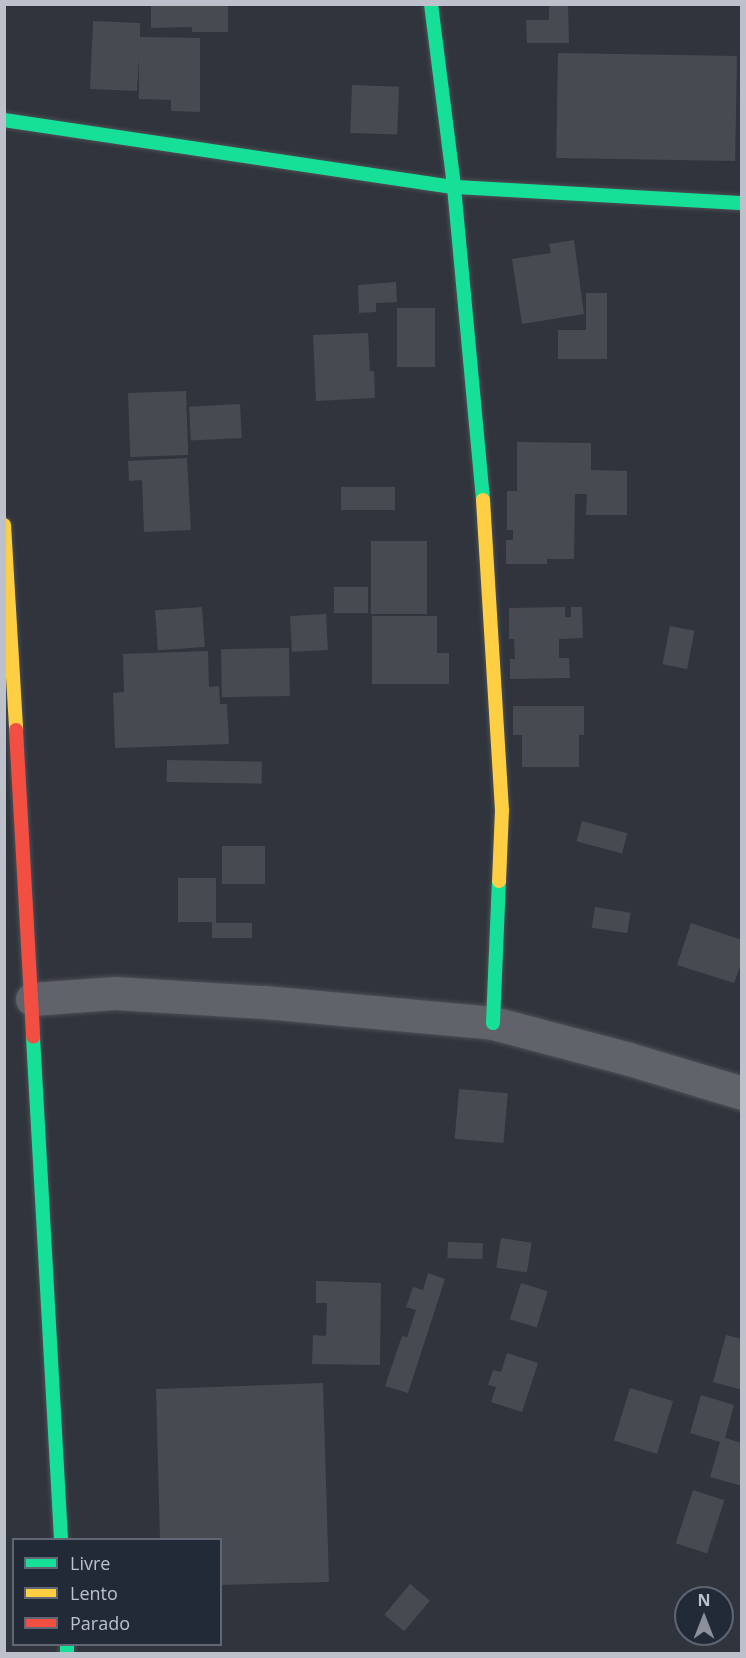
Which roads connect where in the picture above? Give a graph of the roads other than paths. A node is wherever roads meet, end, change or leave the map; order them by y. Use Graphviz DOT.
graph roads {
  1 [pos="431,4"];
  2 [pos="4,120"];
  3 [pos="454,187"];
  4 [pos="741,202"];
  5 [pos="4,525"];
  6 [pos="32,999"];
  7 [pos="493,1023"];
  8 [pos="741,1093"];
  9 [pos="61,1538"];
  1 -- 3 [label="street"];
  2 -- 3 [label="street"];
  3 -- 4 [label="street"];
  3 -- 7 [label="street"];
  5 -- 6 [label="street"];
  6 -- 7 [label="street"];
  6 -- 9 [label="street"];
  7 -- 8 [label="street"];
}
